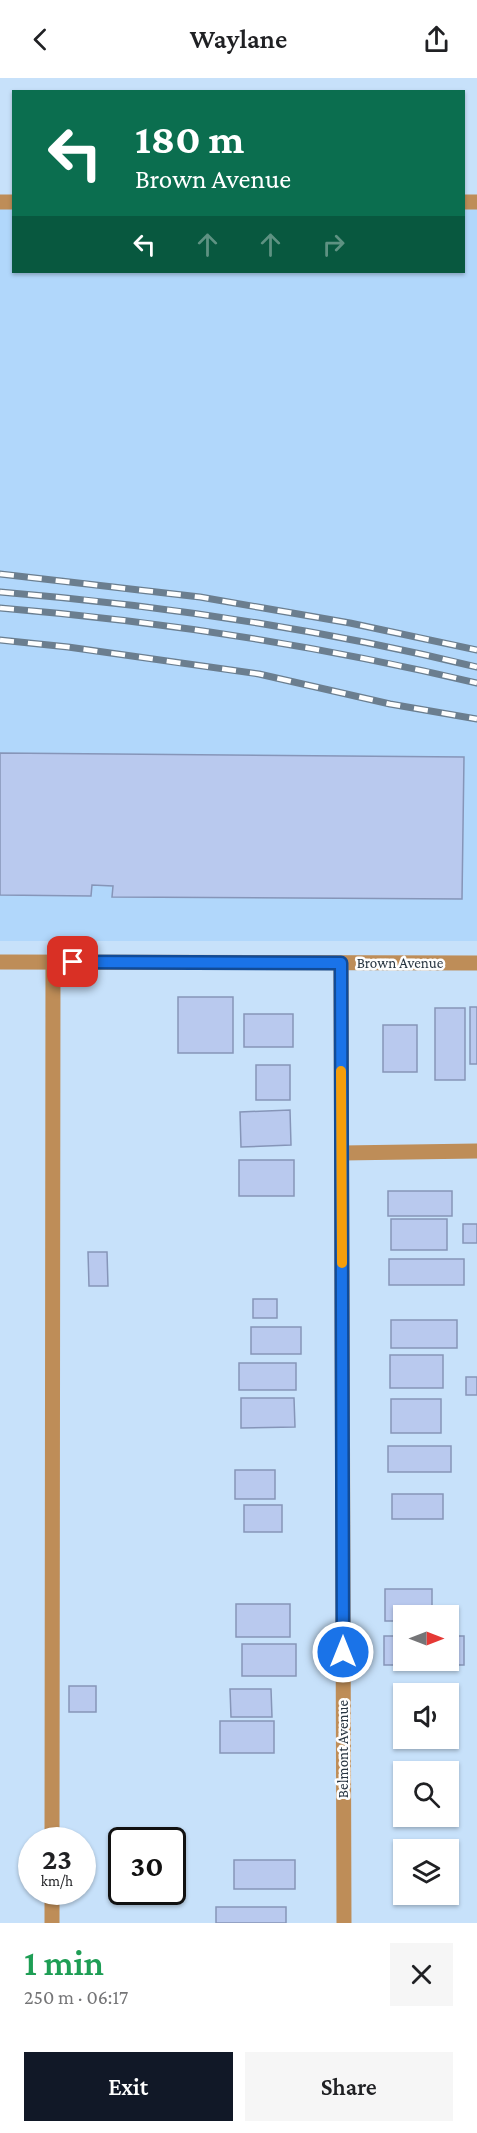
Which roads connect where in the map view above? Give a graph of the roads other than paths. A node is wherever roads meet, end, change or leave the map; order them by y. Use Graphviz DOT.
graph roads {
  1 [pos="0,962"];
  2 [pos="53,962"];
  3 [pos="341,963"];
  4 [pos="477,963"];
  5 [pos="477,1151"];
  6 [pos="342,1153"];
  7 [pos="52,1827"];
  8 [pos="52,1905"];
  9 [pos="52,1923"];
  10 [pos="344,1923"];
  1 -- 2 [label="street, Brown Avenue"];
  2 -- 3 [label="street, Brown Avenue"];
  2 -- 7 [label="street"];
  3 -- 4 [label="street, Brown Avenue"];
  3 -- 6 [label="street, Belmont Avenue"];
  5 -- 6 [label="street"];
  6 -- 10 [label="street, Belmont Avenue"];
  8 -- 9 [label="street"];
}
